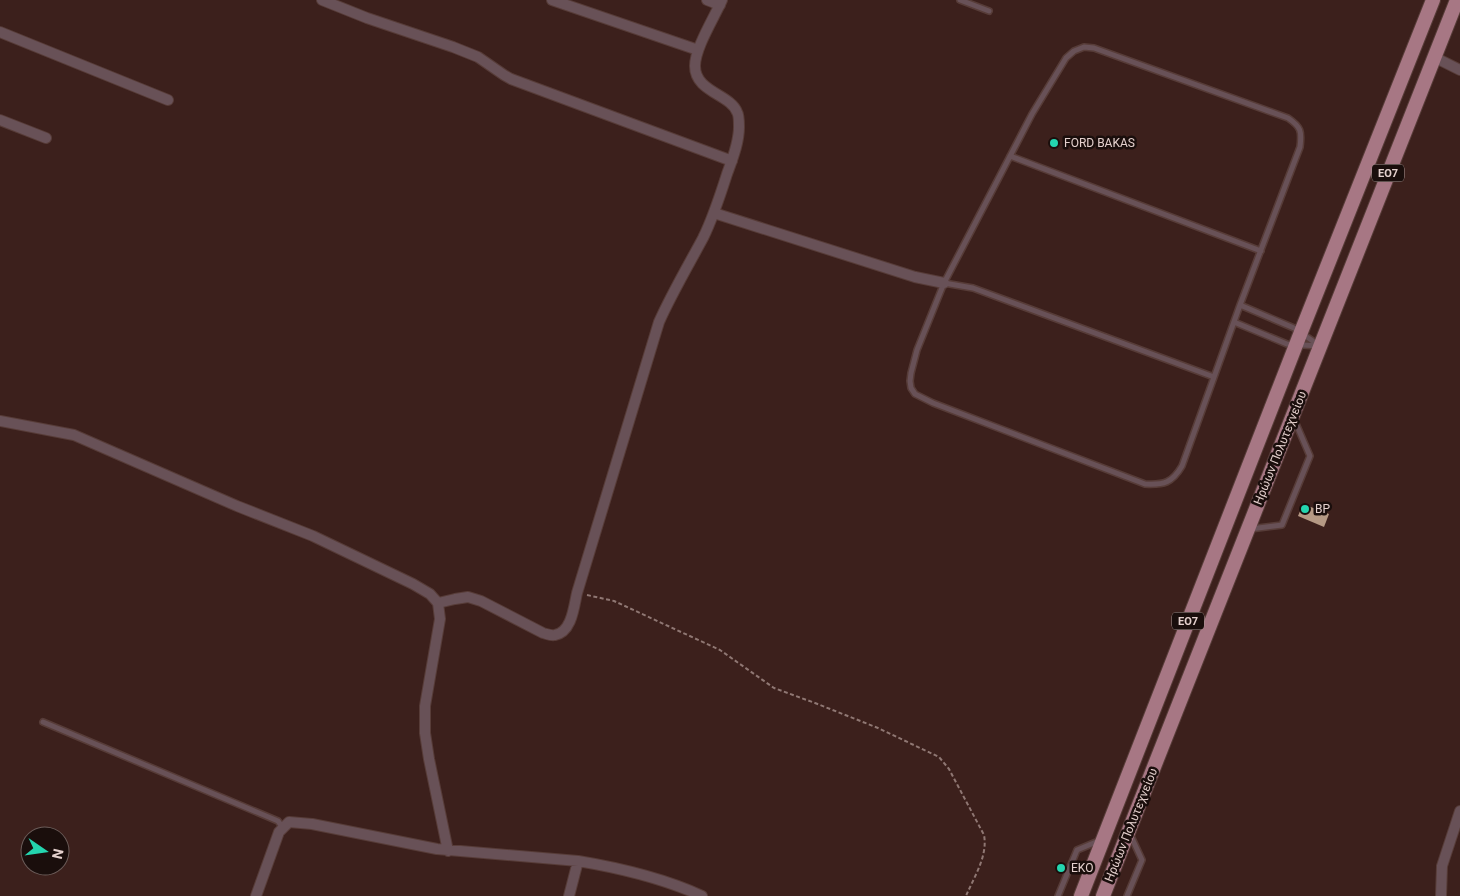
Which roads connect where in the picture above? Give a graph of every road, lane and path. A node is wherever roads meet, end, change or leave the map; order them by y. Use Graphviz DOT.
graph roads {
  1 [pos="322,0"];
  2 [pos="552,0"];
  3 [pos="708,0"];
  4 [pos="960,0"];
  5 [pos="1433,0"];
  6 [pos="1457,0"];
  7 [pos="721,2"];
  8 [pos="989,11"];
  9 [pos="0,32"];
  10 [pos="698,50"];
  11 [pos="1434,57"];
  12 [pos="1460,70"];
  13 [pos="168,100"];
  14 [pos="0,120"];
  15 [pos="46,138"];
  16 [pos="1010,156"];
  17 [pos="732,161"];
  18 [pos="714,213"];
  19 [pos="1261,251"];
  20 [pos="944,283"];
  21 [pos="1240,306"];
  22 [pos="1234,322"];
  23 [pos="1301,332"];
  24 [pos="1296,345"];
  25 [pos="1320,346"];
  26 [pos="1214,377"];
  27 [pos="1293,416"];
  28 [pos="0,421"];
  29 [pos="1247,530"];
  30 [pos="577,593"];
  31 [pos="438,604"];
  32 [pos="43,722"];
  33 [pos="1460,811"];
  34 [pos="283,828"];
  35 [pos="1129,830"];
  36 [pos="1103,838"];
  37 [pos="448,850"];
  38 [pos="578,861"];
  39 [pos="256,896"];
  40 [pos="568,896"];
  41 [pos="702,896"];
  42 [pos="966,896"];
  43 [pos="1058,896"];
  44 [pos="1081,896"];
  45 [pos="1103,896"];
  46 [pos="1127,896"];
  47 [pos="1441,896"];
  1 -- 17 [label="street"];
  2 -- 10 [label="street"];
  3 -- 7 [label="street"];
  4 -- 8 [label="lane"];
  5 -- 23 [label="main road, Ηρώων Πολυτεχνείου / ΕΟ7"];
  6 -- 11 [label="main road, Ηρώων Πολυτεχνείου / ΕΟ7"];
  7 -- 10 [label="street"];
  9 -- 13 [label="street"];
  10 -- 17 [label="street"];
  11 -- 12 [label="street"];
  11 -- 25 [label="main road, Ηρώων Πολυτεχνείου / ΕΟ7"];
  14 -- 15 [label="street"];
  16 -- 19 [label="lane"];
  16 -- 19 [label="lane"];
  16 -- 20 [label="lane"];
  17 -- 18 [label="street"];
  18 -- 20 [label="street"];
  18 -- 30 [label="street"];
  19 -- 21 [label="lane"];
  20 -- 26 [label="lane"];
  20 -- 26 [label="lane"];
  21 -- 22 [label="lane"];
  21 -- 23 [label="lane"];
  22 -- 24 [label="lane"];
  22 -- 26 [label="lane"];
  23 -- 24 [label="main road, Ηρώων Πολυτεχνείου / ΕΟ7"];
  23 -- 25 [label="lane"];
  24 -- 25 [label="lane"];
  24 -- 36 [label="main road, Ηρώων Πολυτεχνείου / ΕΟ7"];
  25 -- 27 [label="main road, Ηρώων Πολυτεχνείου / ΕΟ7"];
  27 -- 29 [label="main road, Ηρώων Πολυτεχνείου / ΕΟ7"];
  27 -- 29 [label="lane"];
  28 -- 31 [label="street"];
  29 -- 35 [label="main road, Ηρώων Πολυτεχνείου / ΕΟ7"];
  30 -- 31 [label="street"];
  30 -- 42 [label="path"];
  31 -- 37 [label="street"];
  32 -- 34 [label="lane"];
  33 -- 47 [label="street"];
  34 -- 37 [label="street"];
  34 -- 39 [label="street"];
  35 -- 45 [label="main road, Ηρώων Πολυτεχνείου / ΕΟ7"];
  35 -- 46 [label="lane"];
  36 -- 43 [label="lane"];
  36 -- 44 [label="main road, Ηρώων Πολυτεχνείου / ΕΟ7"];
  37 -- 38 [label="street"];
  38 -- 40 [label="street"];
  38 -- 41 [label="street"];
}
